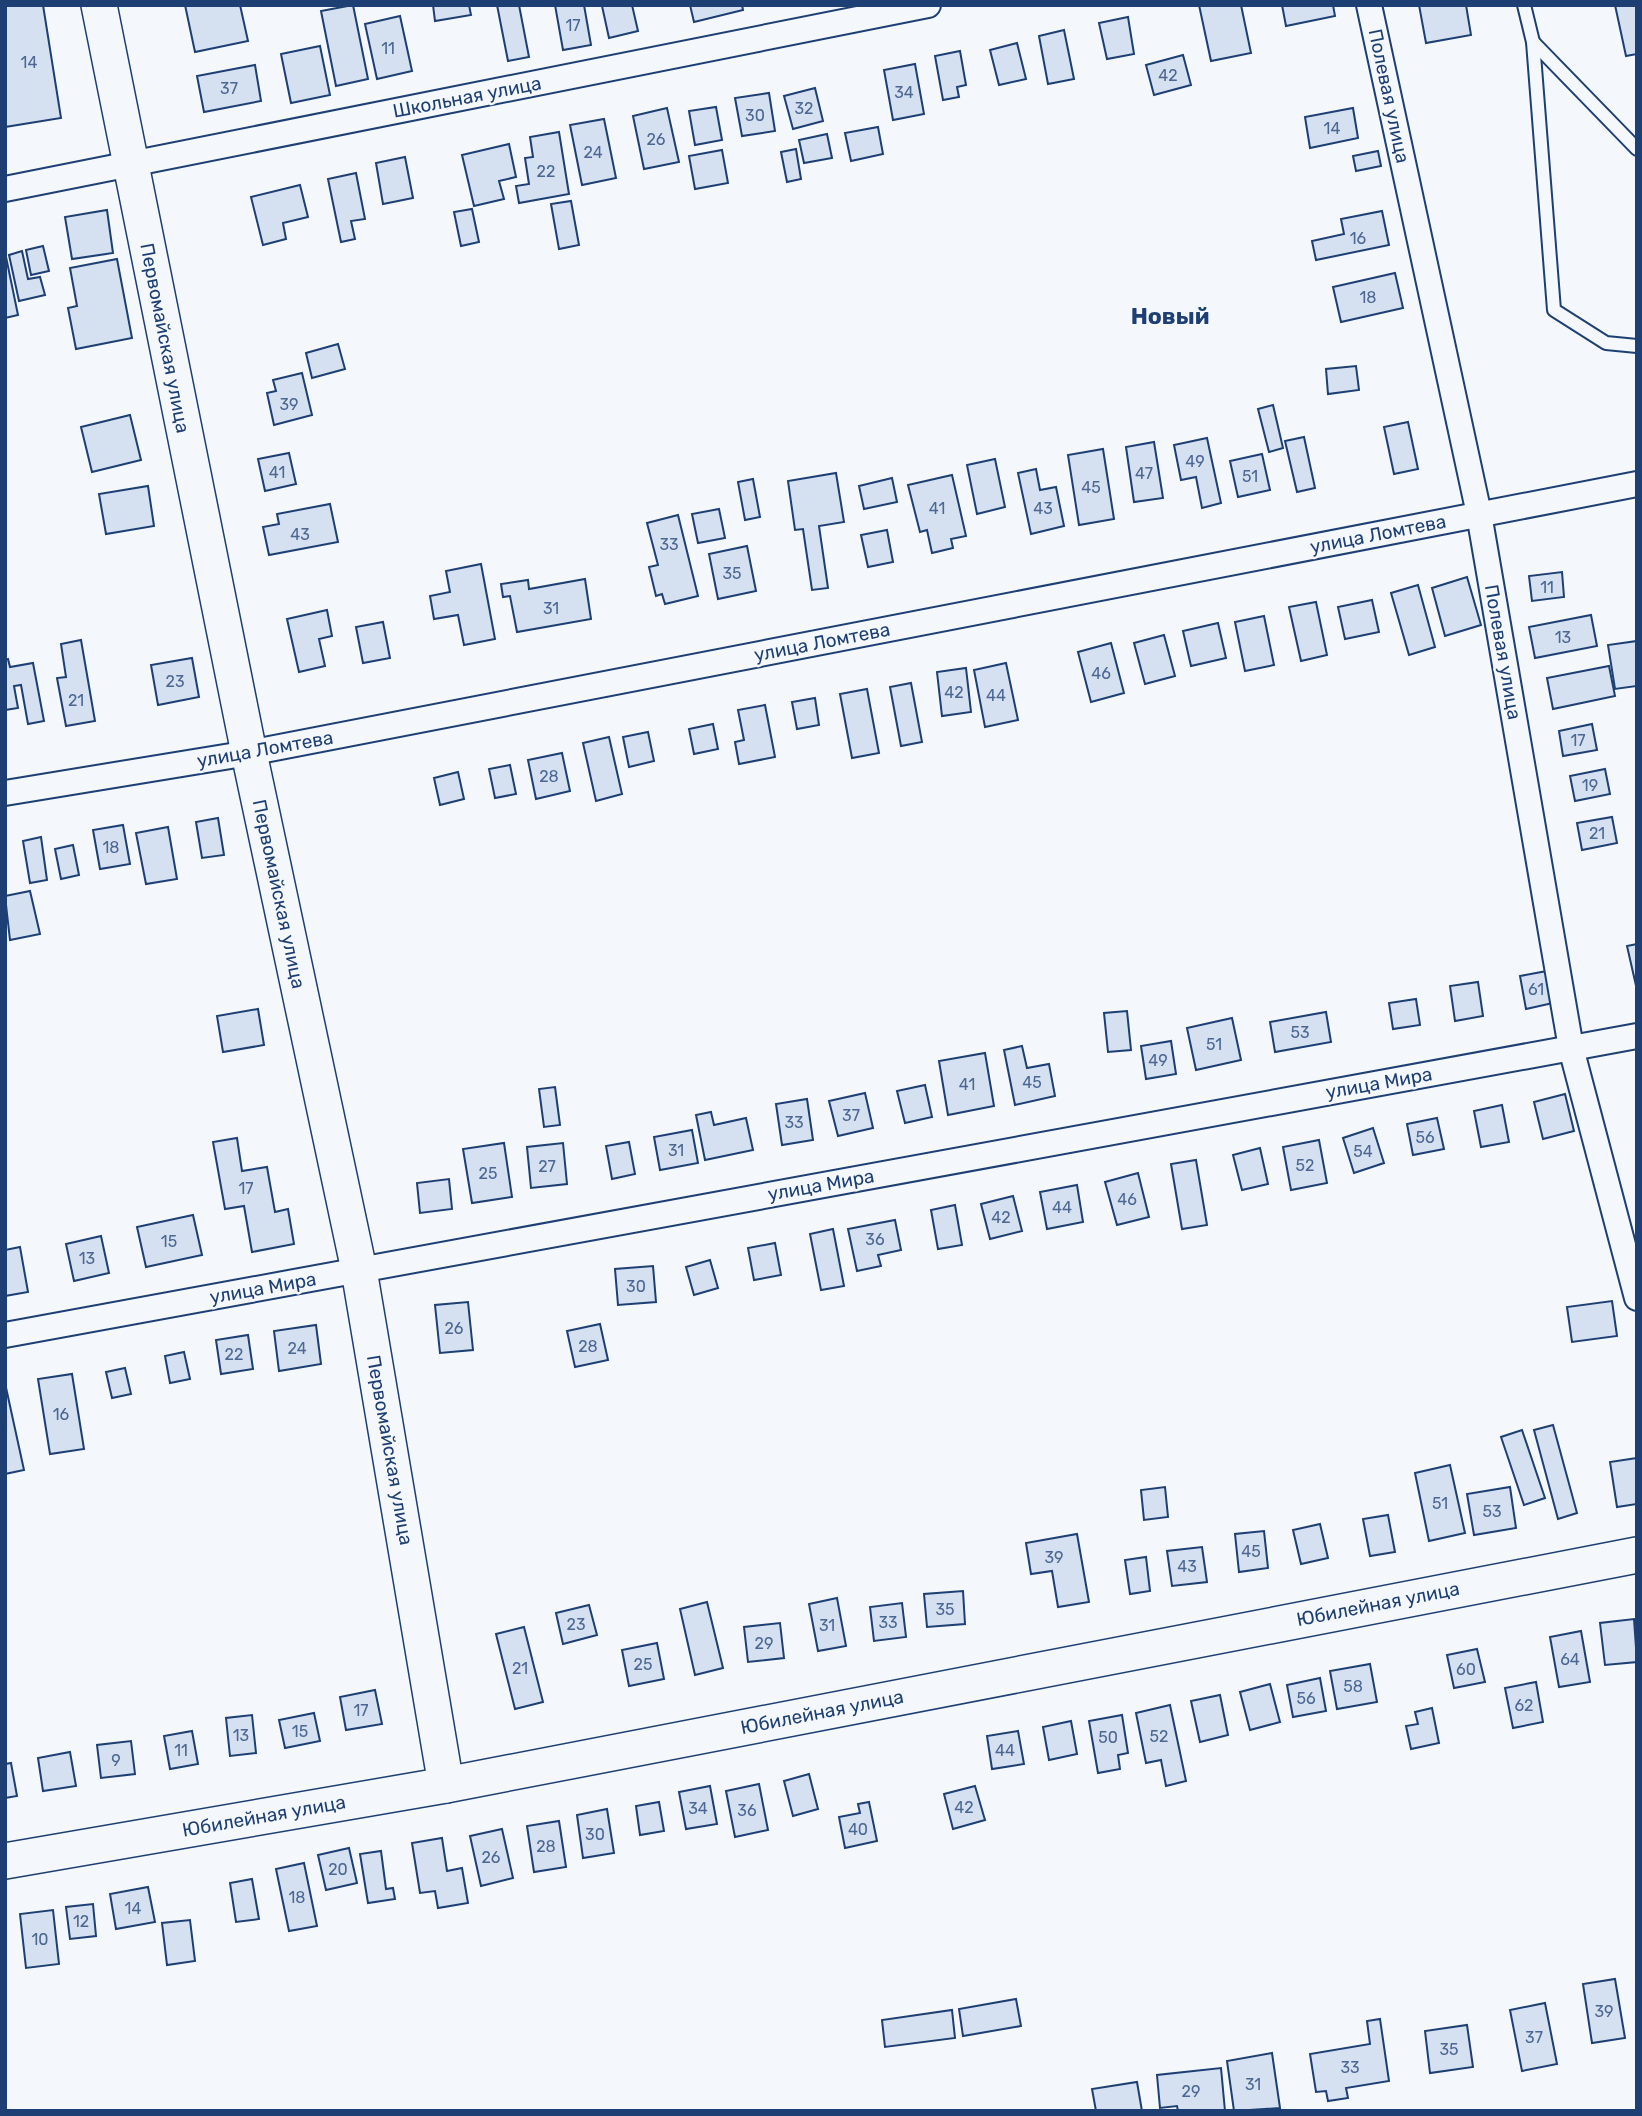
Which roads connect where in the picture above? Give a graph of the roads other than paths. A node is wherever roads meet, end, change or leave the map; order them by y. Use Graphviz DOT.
graph roads {
  1 [pos="99,5"];
  2 [pos="928,5"];
  3 [pos="1369,5"];
  4 [pos="1524,5"];
  5 [pos="1533,42"];
  6 [pos="1637,149"];
  7 [pos="130,164"];
  8 [pos="5,188"];
  9 [pos="1637,346"];
  10 [pos="1637,484"];
  11 [pos="1479,514"];
  12 [pos="249,753"];
  13 [pos="5,793"];
  14 [pos="1637,1036"];
  15 [pos="1571,1048"];
  16 [pos="359,1270"];
  17 [pos="1637,1298"];
  18 [pos="5,1335"];
  19 [pos="1637,1555"];
  20 [pos="446,1785"];
  21 [pos="5,1861"];
  1 -- 7 [label="street, Первомайская улица"];
  2 -- 7 [label="street, Школьная улица"];
  3 -- 11 [label="street, Полевая улица"];
  4 -- 5 [label="lane"];
  5 -- 6 [label="lane"];
  5 -- 9 [label="lane"];
  7 -- 8 [label="street, Школьная улица"];
  7 -- 12 [label="street, Первомайская улица"];
  10 -- 11 [label="street, улица Ломтева"];
  11 -- 12 [label="street, улица Ломтева"];
  11 -- 15 [label="street, Полевая улица"];
  12 -- 13 [label="street, улица Ломтева"];
  12 -- 16 [label="street, Первомайская улица"];
  14 -- 15 [label="street, улица Мира"];
  15 -- 16 [label="street, улица Мира"];
  15 -- 17 [label="street, Полевая улица"];
  16 -- 18 [label="street, улица Мира"];
  16 -- 20 [label="street, Первомайская улица"];
  19 -- 20 [label="street, Юбилейная улица"];
  20 -- 21 [label="street, Юбилейная улица"];
}
